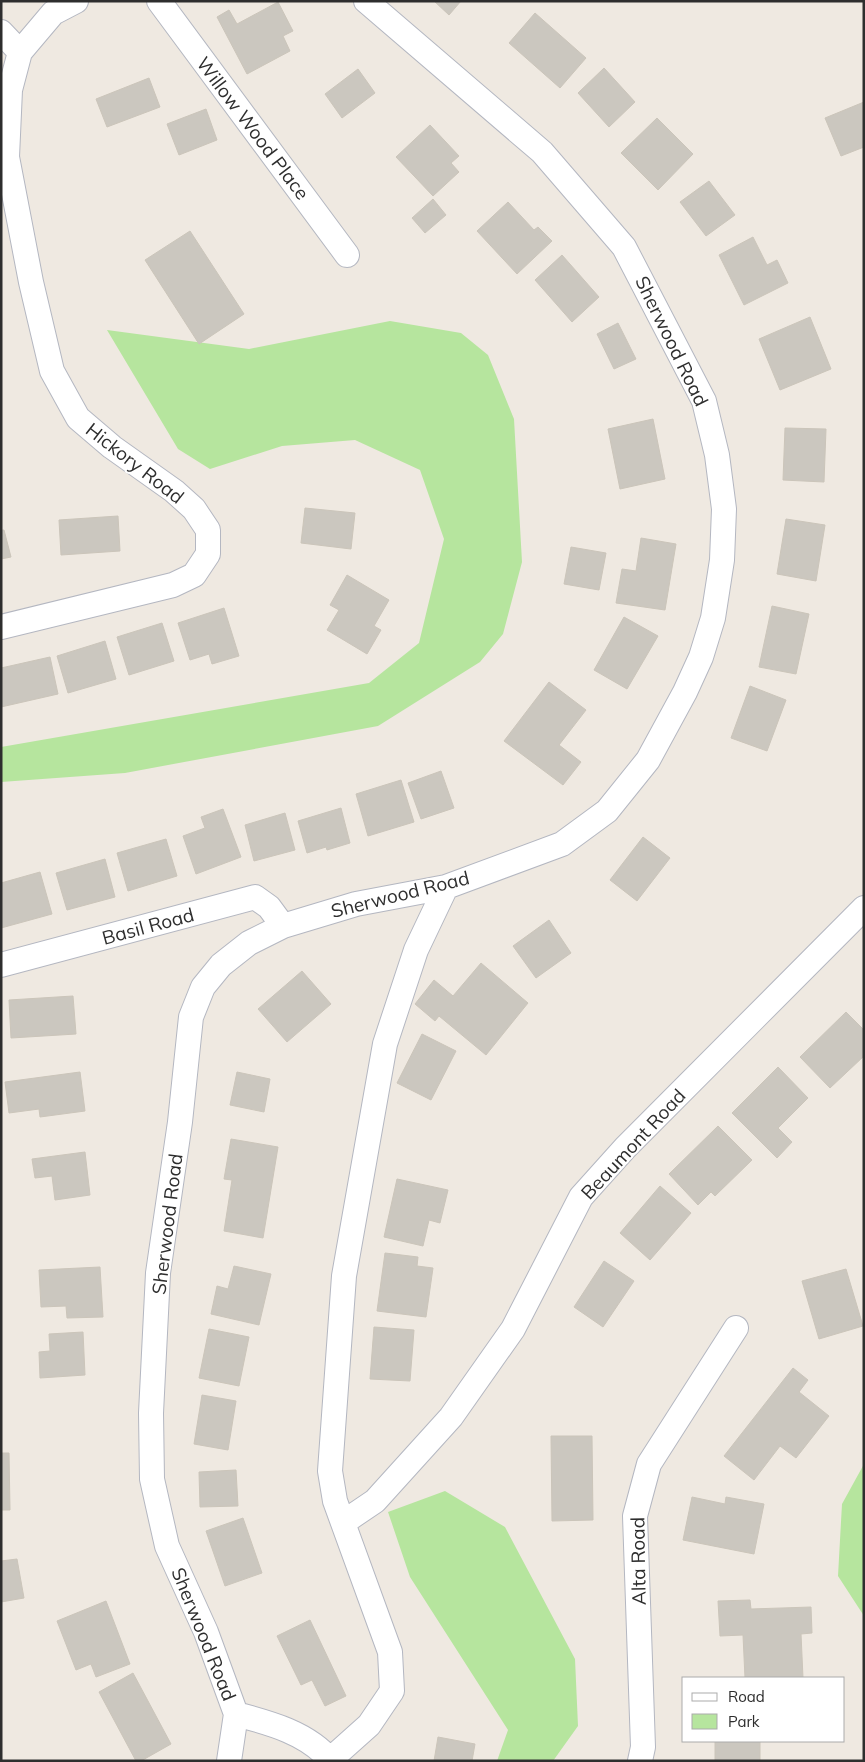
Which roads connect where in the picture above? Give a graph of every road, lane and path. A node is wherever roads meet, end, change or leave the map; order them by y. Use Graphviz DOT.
graph roads {
  1 [pos="76,1"];
  2 [pos="159,1"];
  3 [pos="366,1"];
  4 [pos="1,32"];
  5 [pos="20,52"];
  6 [pos="347,255"];
  7 [pos="1,627"];
  8 [pos="446,887"];
  9 [pos="864,908"];
  10 [pos="283,926"];
  11 [pos="1,965"];
  12 [pos="736,1328"];
  13 [pos="344,1522"];
  14 [pos="236,1714"];
  15 [pos="331,1760"];
  16 [pos="229,1761"];
  17 [pos="640,1761"];
  1 -- 5 [label="street, Hickory Road"];
  2 -- 6 [label="street, Willow Wood Place"];
  3 -- 8 [label="street, Sherwood Road"];
  4 -- 5 [label="street"];
  5 -- 7 [label="street, Hickory Road"];
  8 -- 10 [label="street, Sherwood Road"];
  8 -- 13 [label="street"];
  9 -- 13 [label="street, Beaumont Road"];
  10 -- 11 [label="street, Basil Road"];
  10 -- 14 [label="street, Sherwood Road"];
  12 -- 17 [label="street, Alta Road"];
  13 -- 15 [label="street"];
  14 -- 15 [label="street"];
  14 -- 16 [label="street, Sherwood Road"];
}
